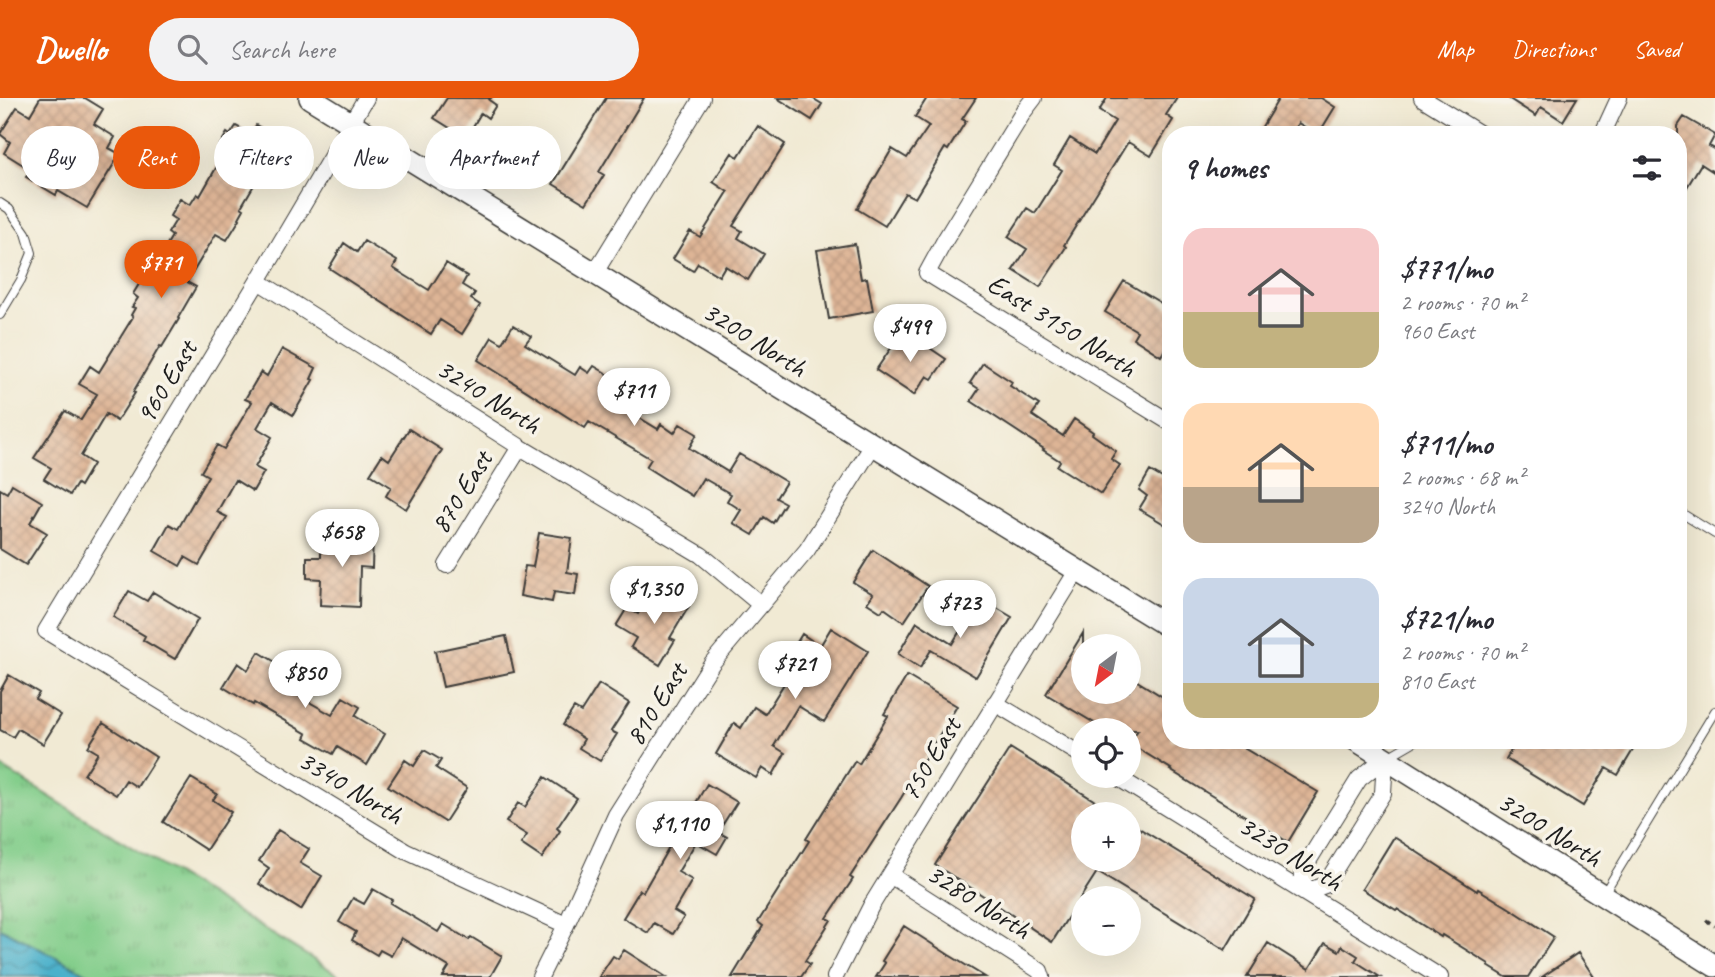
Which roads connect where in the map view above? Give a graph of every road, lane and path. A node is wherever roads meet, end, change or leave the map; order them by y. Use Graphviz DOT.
graph roads {
  1 [pos="310,98"];
  2 [pos="366,98"];
  3 [pos="702,98"];
  4 [pos="1034,98"];
  5 [pos="1422,98"];
  6 [pos="1619,98"];
  7 [pos="351,123"];
  8 [pos="1467,126"];
  9 [pos="1605,126"];
  10 [pos="0,203"];
  11 [pos="594,274"];
  12 [pos="258,281"];
  13 [pos="0,315"];
  14 [pos="1162,417"];
  15 [pos="873,445"];
  16 [pos="520,447"];
  17 [pos="1687,517"];
  18 [pos="1715,534"];
  19 [pos="447,565"];
  20 [pos="1077,571"];
  21 [pos="760,604"];
  22 [pos="1162,623"];
  23 [pos="46,631"];
  24 [pos="995,703"];
  25 [pos="1715,711"];
  26 [pos="1370,749"];
  27 [pos="1401,749"];
  28 [pos="1071,750"];
  29 [pos="1385,758"];
  30 [pos="1135,788"];
  31 [pos="890,875"];
  32 [pos="1305,892"];
  33 [pos="1604,895"];
  34 [pos="1706,920"];
  35 [pos="566,925"];
  36 [pos="1715,926"];
  37 [pos="1714,963"];
  38 [pos="1041,974"];
  39 [pos="540,977"];
  40 [pos="835,977"];
  41 [pos="1440,977"];
  1 -- 7 [label="street, 3200 North"];
  2 -- 7 [label="street, 960 East"];
  3 -- 11 [label="street"];
  4 -- 14 [label="street, East 3150 North"];
  5 -- 8 [label="street"];
  6 -- 9 [label="street"];
  7 -- 11 [label="street, 3200 North"];
  7 -- 12 [label="street, 960 East"];
  10 -- 13 [label="lane"];
  11 -- 15 [label="street, 3200 North"];
  12 -- 16 [label="street, 3240 North"];
  12 -- 23 [label="street, 960 East"];
  15 -- 20 [label="street, 3200 North"];
  15 -- 21 [label="street, 810 East"];
  16 -- 19 [label="street, 870 East"];
  16 -- 21 [label="street, 3240 North"];
  17 -- 18 [label="lane"];
  20 -- 22 [label="street, 3200 North"];
  20 -- 24 [label="street, 750 East"];
  21 -- 35 [label="street, 810 East"];
  23 -- 35 [label="street, 3340 North"];
  24 -- 28 [label="street"];
  24 -- 31 [label="street, 750 East"];
  25 -- 33 [label="lane"];
  26 -- 29 [label="street, 3200 North"];
  27 -- 29 [label="lane"];
  29 -- 32 [label="street"];
  29 -- 32 [label="street"];
  29 -- 33 [label="street, 3200 North"];
  30 -- 32 [label="street, 3230 North"];
  31 -- 38 [label="street, 3280 North"];
  31 -- 40 [label="street, 750 East"];
  32 -- 41 [label="street, 3230 North"];
  33 -- 37 [label="street, 3200 North"];
  34 -- 36 [label="path"];
  35 -- 39 [label="street, 810 East"];
}
